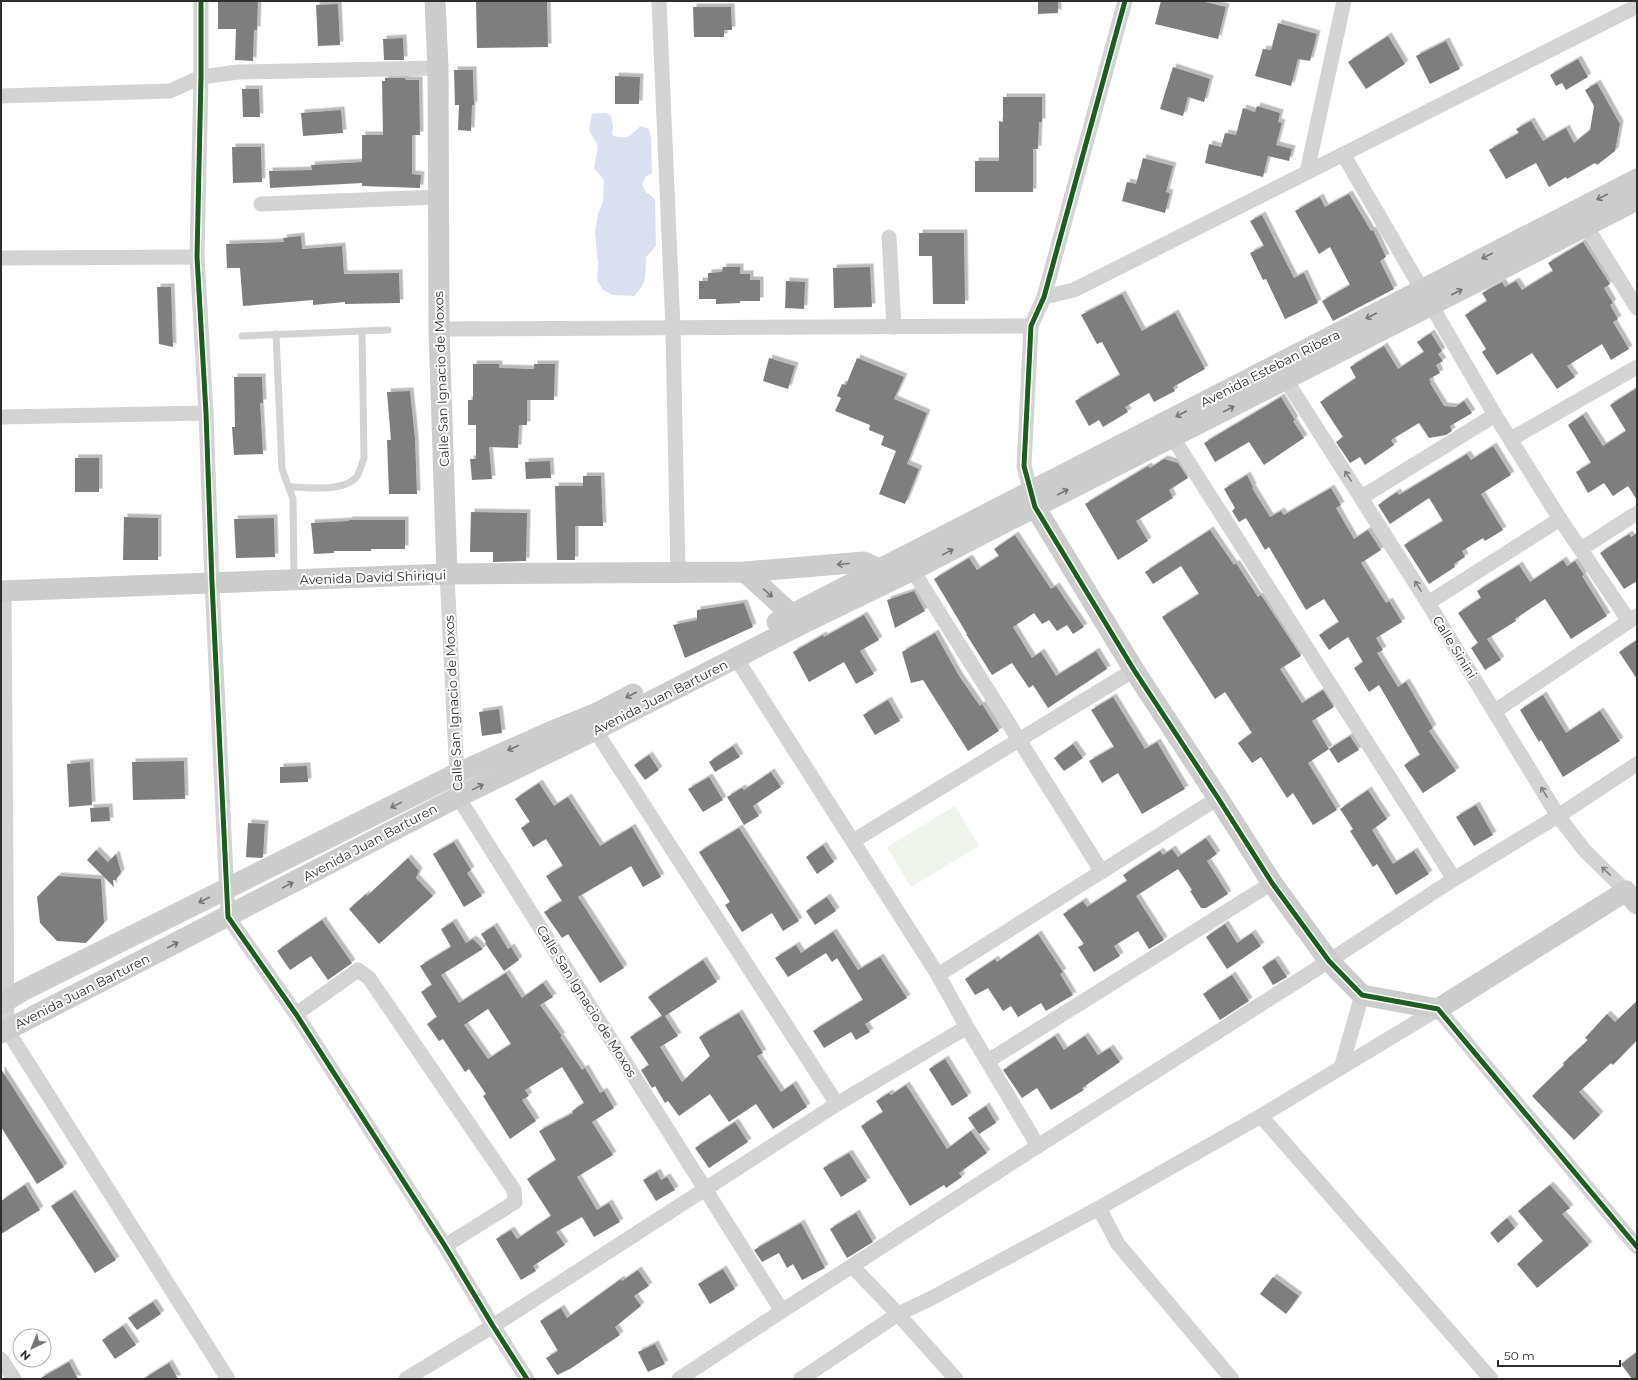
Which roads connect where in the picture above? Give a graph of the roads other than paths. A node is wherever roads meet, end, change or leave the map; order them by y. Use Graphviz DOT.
graph roads {
  1 [pos="201,1"];
  2 [pos="435,1"];
  3 [pos="659,1"];
  4 [pos="1125,1"];
  5 [pos="1344,1"];
  6 [pos="1637,6"];
  7 [pos="438,68"];
  8 [pos="201,78"];
  9 [pos="1,96"];
  10 [pos="1343,154"];
  11 [pos="1307,172"];
  12 [pos="1637,179"];
  13 [pos="438,197"];
  14 [pos="1637,200"];
  15 [pos="261,204"];
  16 [pos="1586,226"];
  17 [pos="889,237"];
  18 [pos="1,258"];
  19 [pos="197,258"];
  20 [pos="1044,297"];
  21 [pos="1426,298"];
  22 [pos="1637,308"];
  23 [pos="1031,326"];
  24 [pos="894,327"];
  25 [pos="439,329"];
  26 [pos="672,329"];
  27 [pos="388,330"];
  28 [pos="362,331"];
  29 [pos="276,334"];
  30 [pos="242,336"];
  31 [pos="1637,367"];
  32 [pos="1286,380"];
  33 [pos="206,413"];
  34 [pos="1495,415"];
  35 [pos="1,416"];
  36 [pos="1173,438"];
  37 [pos="1511,439"];
  38 [pos="289,487"];
  39 [pos="1362,497"];
  40 [pos="1033,499"];
  41 [pos="1637,513"];
  42 [pos="1560,519"];
  43 [pos="1581,549"];
  44 [pos="908,564"];
  45 [pos="745,572"];
  46 [pos="447,574"];
  47 [pos="678,574"];
  48 [pos="882,576"];
  49 [pos="294,580"];
  50 [pos="212,583"];
  51 [pos="3,592"];
  52 [pos="1428,603"];
  53 [pos="1633,618"];
  54 [pos="796,619"];
  55 [pos="736,658"];
  56 [pos="1134,670"];
  57 [pos="1495,712"];
  58 [pos="595,730"];
  59 [pos="1018,740"];
  60 [pos="1637,764"];
  61 [pos="456,774"];
  62 [pos="458,797"];
  63 [pos="1218,798"];
  64 [pos="1562,821"];
  65 [pos="853,841"];
  66 [pos="1102,872"];
  67 [pos="1454,879"];
  68 [pos="1272,883"];
  69 [pos="226,889"];
  70 [pos="1632,894"];
  71 [pos="228,917"];
  72 [pos="4,927"];
  73 [pos="1329,961"];
  74 [pos="938,975"];
  75 [pos="1362,995"];
  76 [pos="4,1002"];
  77 [pos="1438,1009"];
  78 [pos="296,1014"];
  79 [pos="966,1027"];
  80 [pos="4,1031"];
  81 [pos="988,1061"];
  82 [pos="1341,1068"];
  83 [pos="837,1104"];
  84 [pos="1261,1116"];
  85 [pos="1038,1146"];
  86 [pos="705,1188"];
  87 [pos="1099,1208"];
  88 [pos="445,1246"];
  89 [pos="1637,1247"];
  90 [pos="852,1266"];
  91 [pos="782,1311"];
  92 [pos="898,1314"];
  93 [pos="493,1326"];
  94 [pos="1,1359"];
  95 [pos="14,1379"];
  96 [pos="228,1379"];
  97 [pos="406,1379"];
  98 [pos="527,1379"];
  99 [pos="679,1379"];
  100 [pos="801,1379"];
  101 [pos="956,1379"];
  102 [pos="1232,1379"];
  103 [pos="1490,1379"];
  1 -- 8 [label="street"];
  2 -- 7 [label="street, Calle San Ignacio de Moxos"];
  3 -- 26 [label="street"];
  4 -- 20 [label="street"];
  5 -- 11 [label="street"];
  6 -- 10 [label="street"];
  7 -- 8 [label="street"];
  7 -- 13 [label="street, Calle San Ignacio de Moxos"];
  8 -- 9 [label="street"];
  8 -- 19 [label="street"];
  10 -- 11 [label="street"];
  10 -- 21 [label="street"];
  11 -- 20 [label="street"];
  12 -- 21 [label="street, Avenida Esteban Ribera, one-way"];
  13 -- 15 [label="street"];
  13 -- 25 [label="street, Calle San Ignacio de Moxos"];
  14 -- 16 [label="street, Avenida Esteban Ribera"];
  21 -- 16 [label="street, Avenida Esteban Ribera, one-way"];
  16 -- 22 [label="street"];
  17 -- 24 [label="street"];
  18 -- 19 [label="street"];
  19 -- 33 [label="street"];
  20 -- 23 [label="street"];
  21 -- 32 [label="street, Avenida Esteban Ribera"];
  21 -- 34 [label="street"];
  21 -- 40 [label="street, Avenida Esteban Ribera, one-way"];
  23 -- 24 [label="street"];
  23 -- 40 [label="street"];
  24 -- 26 [label="street"];
  25 -- 26 [label="street"];
  25 -- 46 [label="street, Calle San Ignacio de Moxos"];
  26 -- 47 [label="street"];
  27 -- 28 [label="lane"];
  28 -- 29 [label="lane"];
  28 -- 38 [label="lane"];
  29 -- 30 [label="lane"];
  29 -- 38 [label="lane"];
  31 -- 37 [label="street"];
  36 -- 32 [label="street, Avenida Esteban Ribera, one-way"];
  39 -- 32 [label="street, Calle Sinini, one-way"];
  33 -- 35 [label="street"];
  33 -- 50 [label="street"];
  34 -- 37 [label="street"];
  34 -- 39 [label="street"];
  40 -- 36 [label="street, Avenida Esteban Ribera, one-way"];
  36 -- 67 [label="street"];
  37 -- 42 [label="street"];
  38 -- 49 [label="lane"];
  52 -- 39 [label="street, Calle Sinini, one-way"];
  40 -- 44 [label="street, Avenida Esteban Ribera"];
  40 -- 56 [label="street"];
  41 -- 43 [label="street"];
  42 -- 43 [label="street"];
  42 -- 52 [label="street"];
  43 -- 53 [label="street"];
  44 -- 48 [label="street, Avenida Juan Barturen"];
  44 -- 59 [label="street"];
  45 -- 47 [label="street, Avenida David Shiriqui"];
  48 -- 45 [label="street, Avenida David Shiriqui, one-way"];
  45 -- 54 [label="street, one-way"];
  46 -- 47 [label="street, Avenida David Shiriqui"];
  46 -- 49 [label="street, Avenida David Shiriqui"];
  46 -- 61 [label="street, Calle San Ignacio de Moxos"];
  48 -- 54 [label="street, Avenida Juan Barturen"];
  49 -- 50 [label="street, Avenida David Shiriqui"];
  50 -- 51 [label="street, Avenida David Shiriqui"];
  50 -- 69 [label="street"];
  51 -- 72 [label="street"];
  52 -- 57 [label="street, Calle Sinini"];
  53 -- 57 [label="street"];
  54 -- 55 [label="street, Avenida Juan Barturen"];
  54 -- 61 [label="street, Avenida Juan Barturen, one-way"];
  55 -- 58 [label="street, Avenida Juan Barturen"];
  55 -- 65 [label="street"];
  56 -- 59 [label="street"];
  56 -- 63 [label="street"];
  64 -- 57 [label="street, Calle Sinini, one-way"];
  62 -- 58 [label="street, Avenida Juan Barturen, one-way"];
  58 -- 83 [label="street"];
  59 -- 65 [label="street"];
  59 -- 66 [label="street"];
  60 -- 64 [label="street"];
  61 -- 62 [label="street, Calle San Ignacio de Moxos"];
  61 -- 69 [label="street, Avenida Juan Barturen, one-way"];
  71 -- 62 [label="street, Avenida Juan Barturen, one-way"];
  62 -- 86 [label="street, Calle San Ignacio de Moxos"];
  63 -- 66 [label="street"];
  63 -- 68 [label="street"];
  64 -- 67 [label="street"];
  70 -- 64 [label="street, Calle Sinini, one-way"];
  65 -- 74 [label="street"];
  66 -- 74 [label="street"];
  67 -- 73 [label="street"];
  68 -- 73 [label="street"];
  68 -- 81 [label="street"];
  69 -- 71 [label="street"];
  69 -- 76 [label="street, Avenida Juan Barturen, one-way"];
  70 -- 77 [label="street"];
  71 -- 78 [label="street"];
  80 -- 71 [label="street, Avenida Juan Barturen, one-way"];
  72 -- 76 [label="street"];
  73 -- 75 [label="street"];
  73 -- 85 [label="street"];
  74 -- 79 [label="street"];
  75 -- 77 [label="street"];
  75 -- 82 [label="street"];
  76 -- 80 [label="street"];
  77 -- 82 [label="street"];
  77 -- 89 [label="street"];
  78 -- 88 [label="street"];
  78 -- 88 [label="street"];
  79 -- 81 [label="street"];
  79 -- 83 [label="street"];
  80 -- 96 [label="street"];
  81 -- 85 [label="street"];
  82 -- 84 [label="street"];
  83 -- 86 [label="street"];
  84 -- 87 [label="street"];
  84 -- 103 [label="street"];
  85 -- 90 [label="street"];
  86 -- 91 [label="street, Calle San Ignacio de Moxos"];
  86 -- 93 [label="street"];
  87 -- 92 [label="street"];
  87 -- 102 [label="street"];
  88 -- 93 [label="street"];
  90 -- 91 [label="street"];
  90 -- 92 [label="street"];
  91 -- 99 [label="street"];
  92 -- 100 [label="street"];
  92 -- 101 [label="street"];
  93 -- 97 [label="street"];
  93 -- 98 [label="street"];
  94 -- 95 [label="street"];
}
